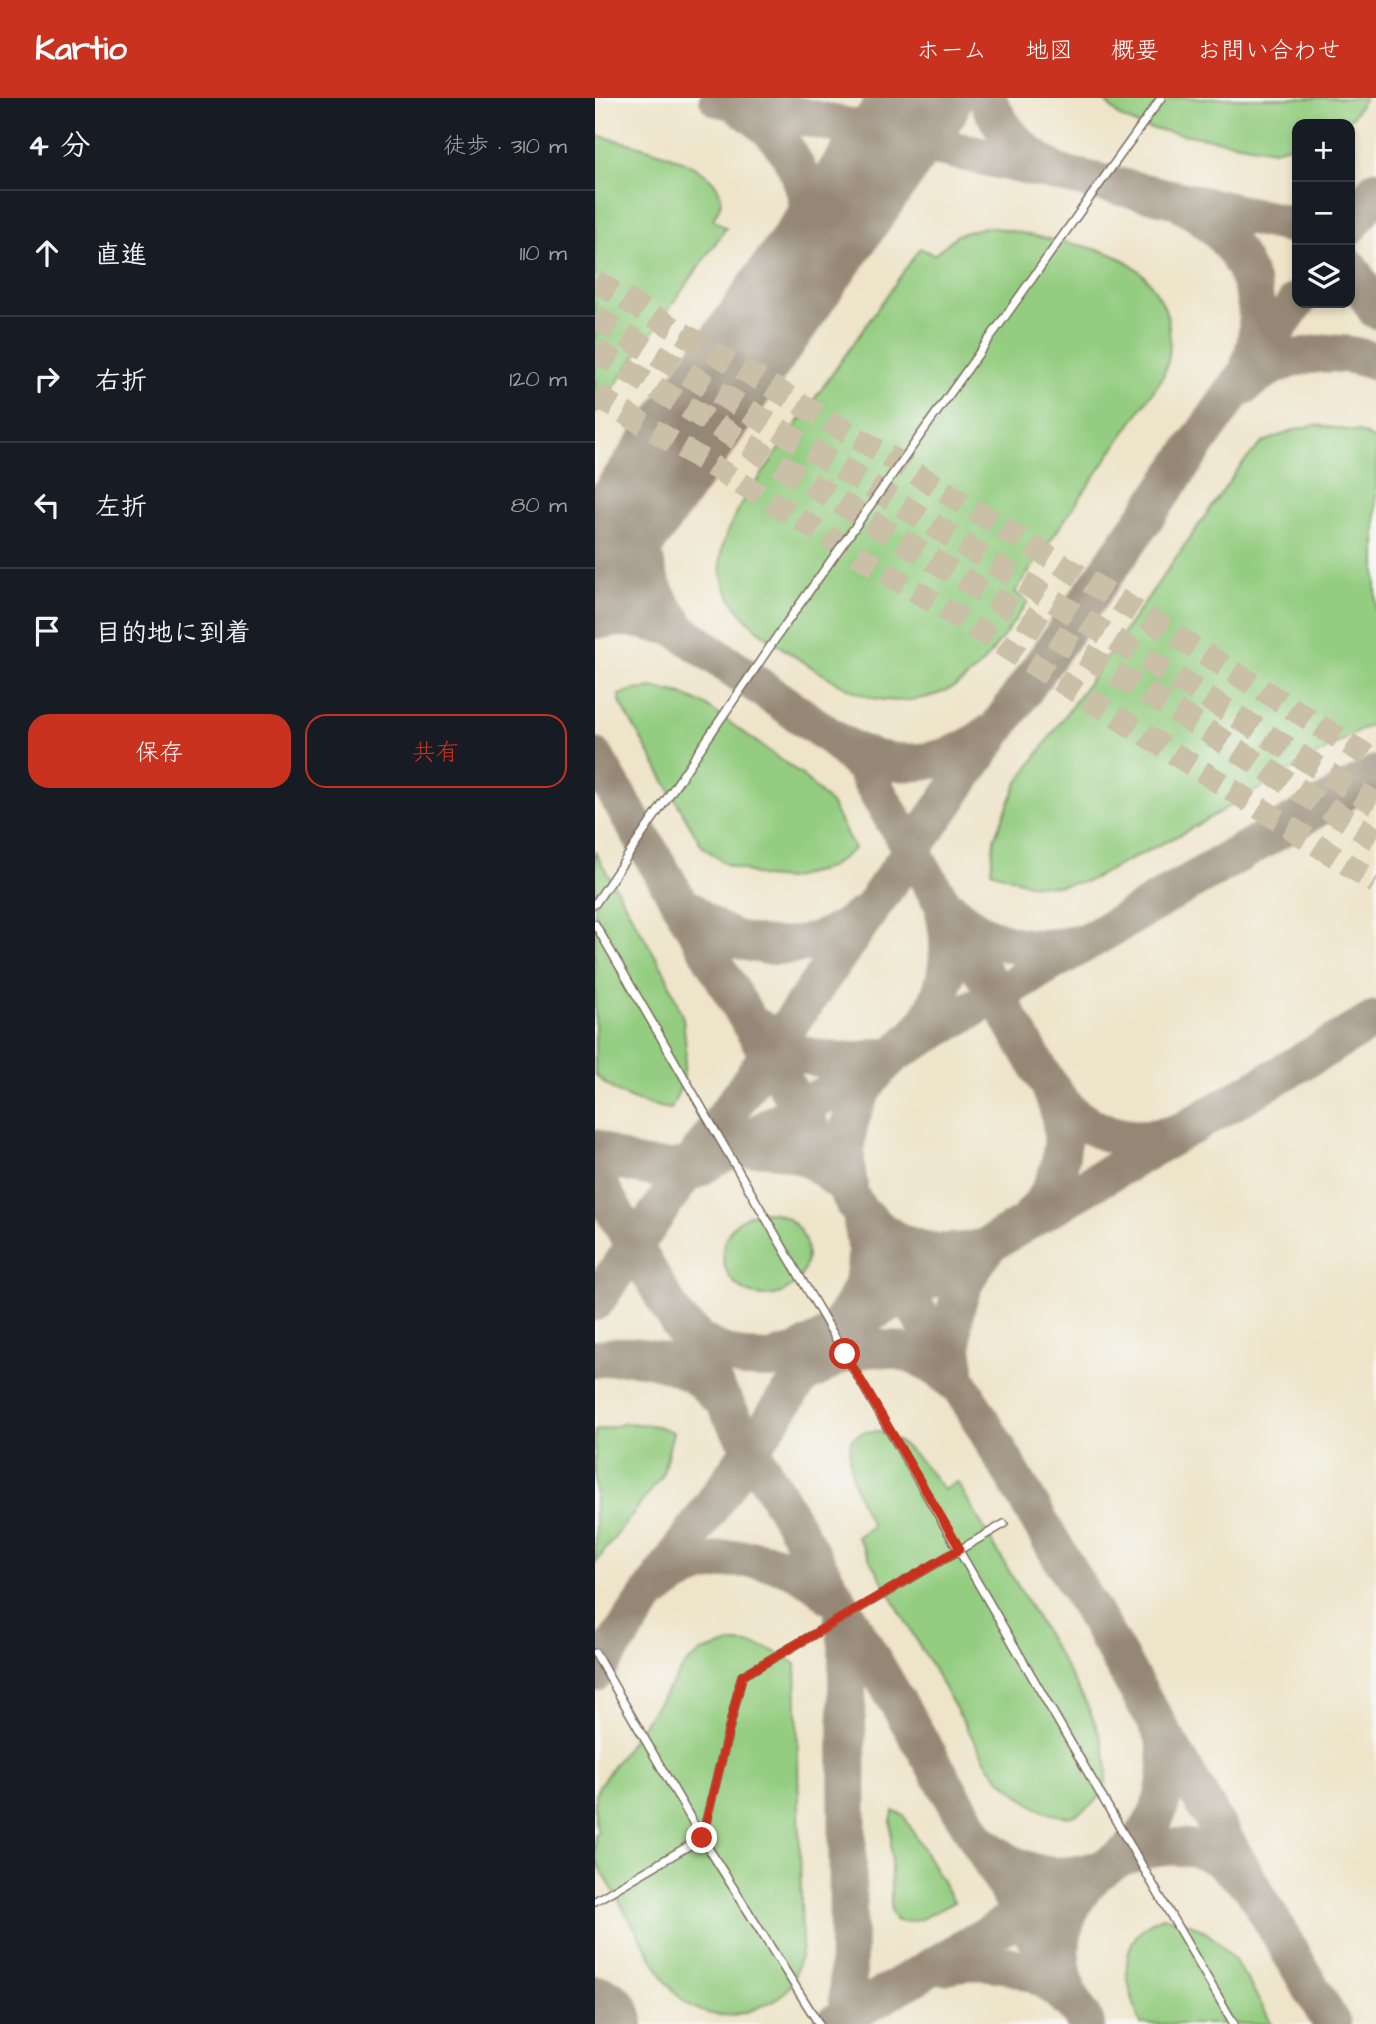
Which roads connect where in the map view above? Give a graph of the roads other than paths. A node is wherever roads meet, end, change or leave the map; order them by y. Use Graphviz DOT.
graph roads {
  1 [pos="1161,98"];
  2 [pos="595,904"];
  3 [pos="595,924"];
  4 [pos="1004,1524"];
  5 [pos="960,1549"];
  6 [pos="595,1653"];
  7 [pos="702,1838"];
  8 [pos="595,1901"];
  9 [pos="819,2024"];
  10 [pos="1234,2024"];
  1 -- 2 [label="lane"];
  3 -- 5 [label="lane"];
  4 -- 5 [label="lane"];
  5 -- 7 [label="lane"];
  5 -- 10 [label="lane"];
  6 -- 7 [label="lane"];
  7 -- 8 [label="lane"];
  7 -- 9 [label="lane"];
}
